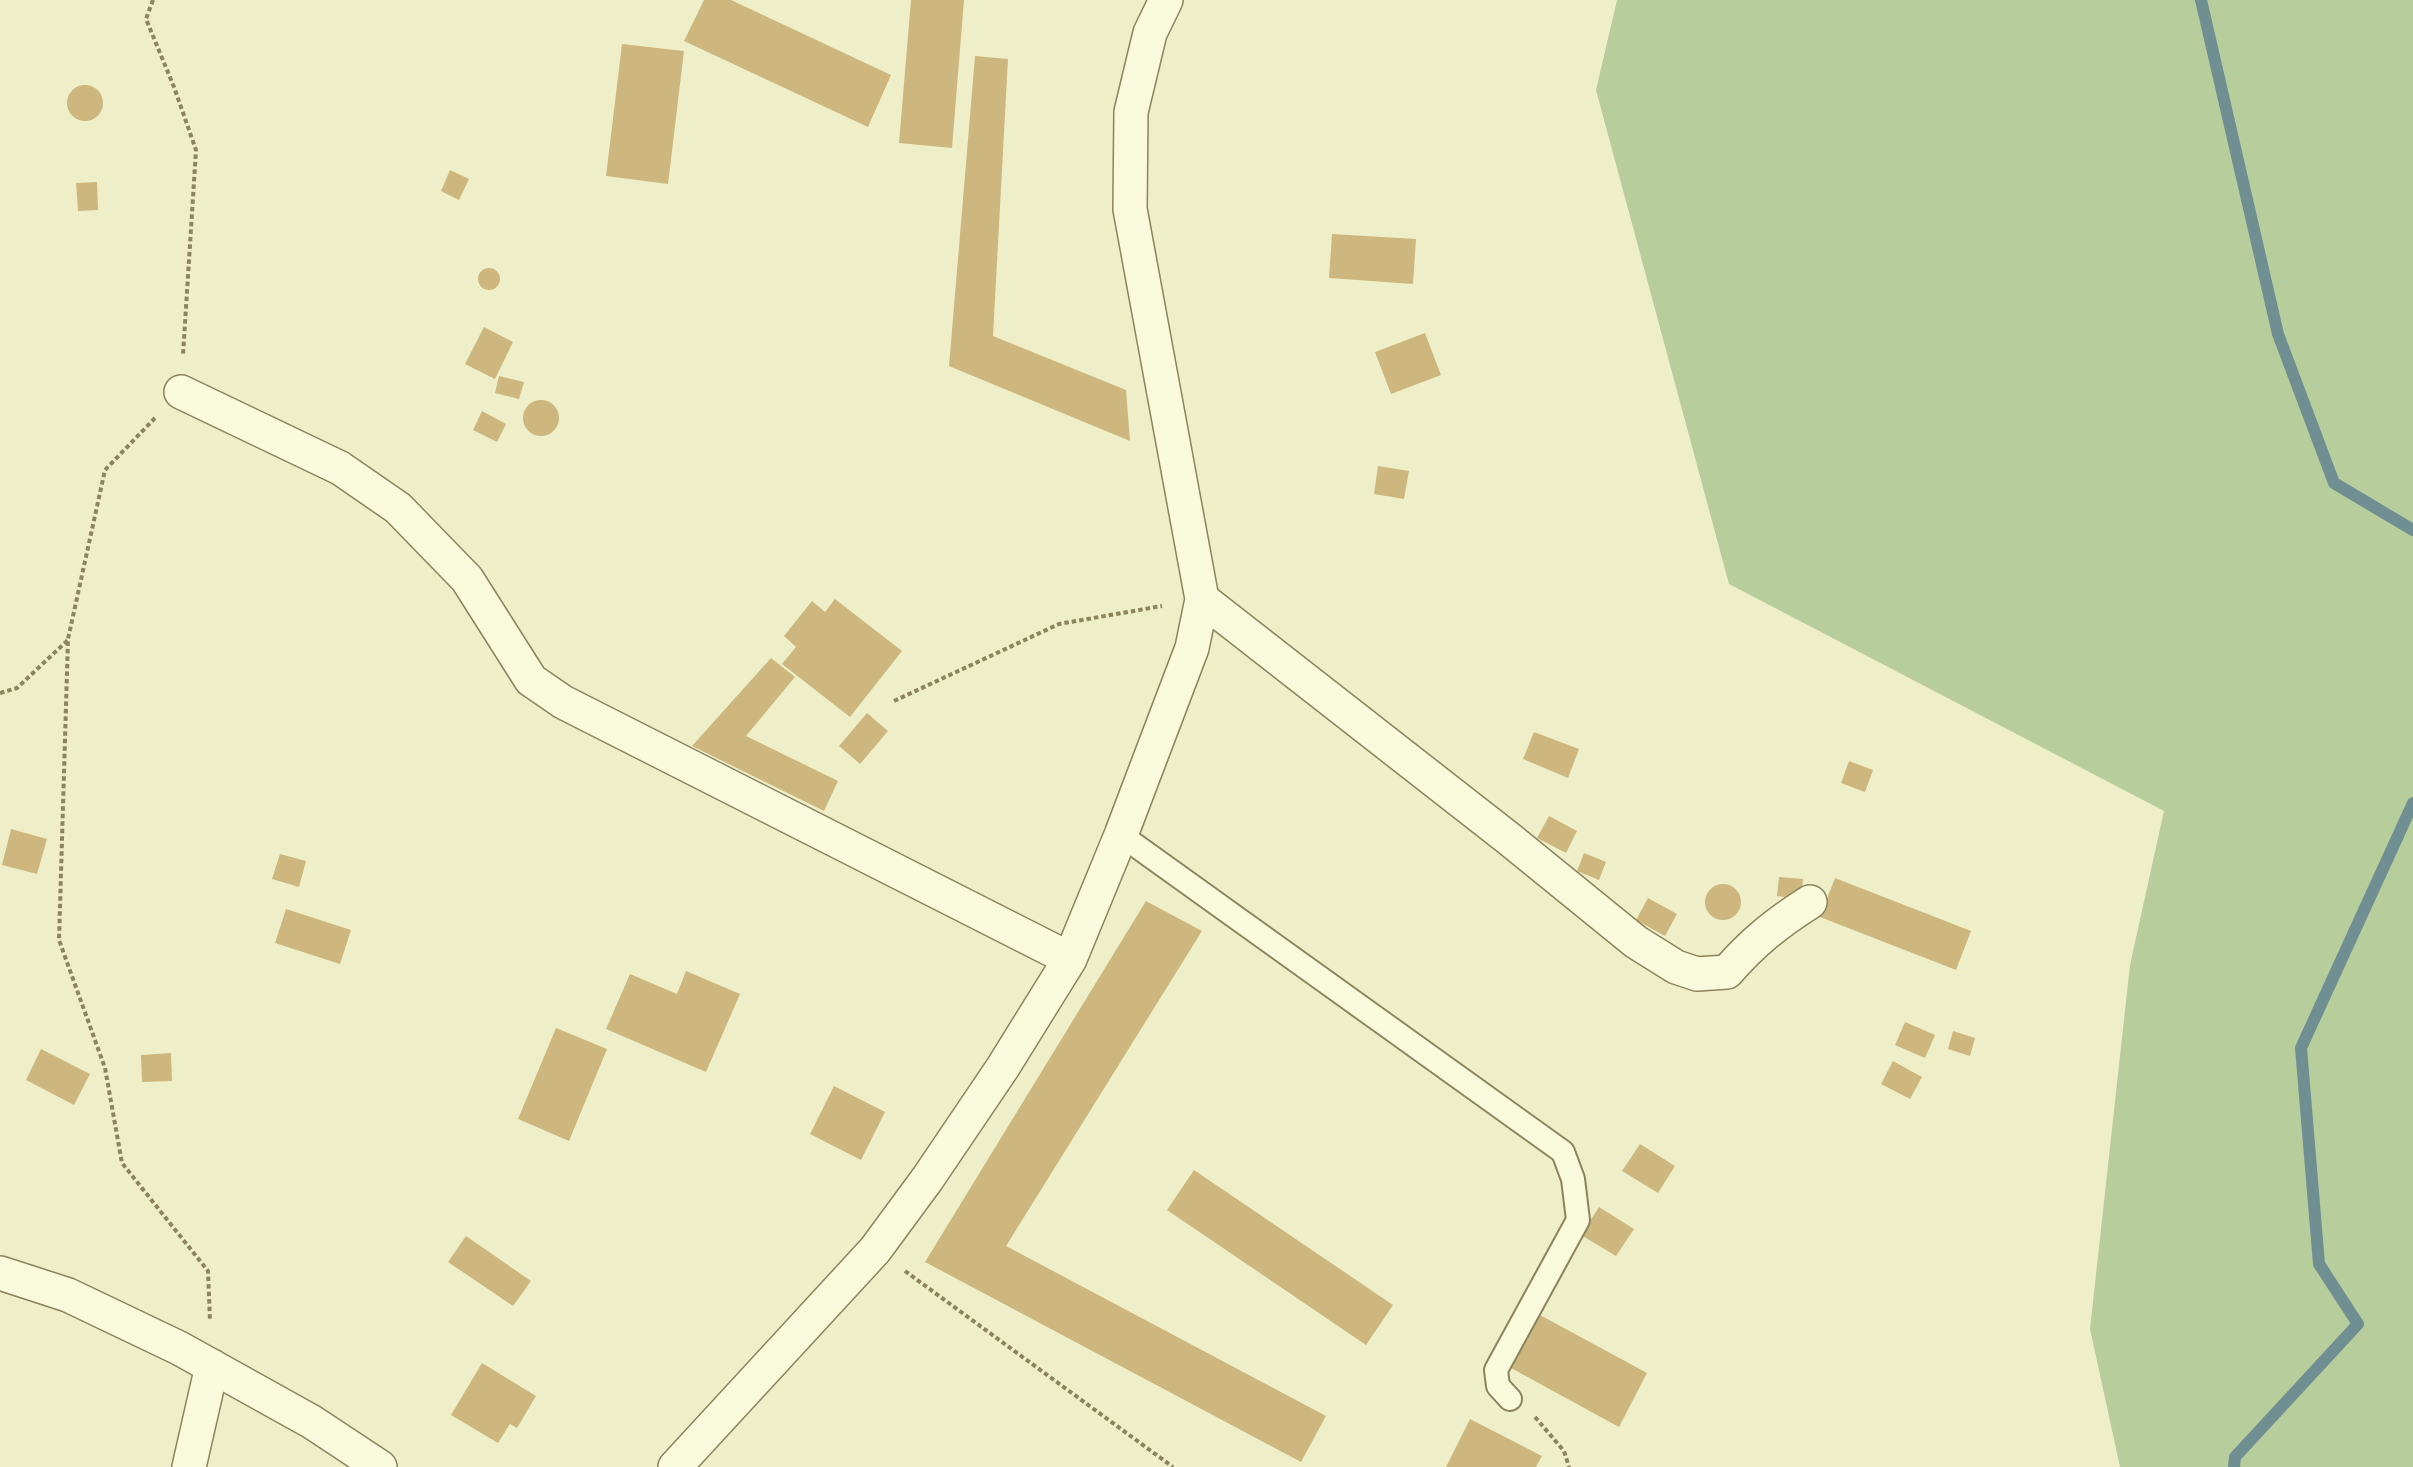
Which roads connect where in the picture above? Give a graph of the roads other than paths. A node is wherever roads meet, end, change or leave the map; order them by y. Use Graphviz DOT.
graph roads {
  1 [pos="1166,0"];
  2 [pos="181,392"];
  3 [pos="1202,599"];
  4 [pos="1121,835"];
  5 [pos="1810,902"];
  6 [pos="1070,959"];
  7 [pos="0,1273"];
  8 [pos="212,1366"];
  9 [pos="1510,1400"];
  10 [pos="189,1467"];
  11 [pos="380,1467"];
  12 [pos="675,1467"];
  1 -- 3 [label="street"];
  2 -- 6 [label="street"];
  3 -- 4 [label="street"];
  3 -- 5 [label="street"];
  4 -- 6 [label="street"];
  4 -- 9 [label="lane"];
  6 -- 12 [label="street"];
  7 -- 8 [label="street"];
  8 -- 10 [label="street"];
  8 -- 11 [label="street"];
}
